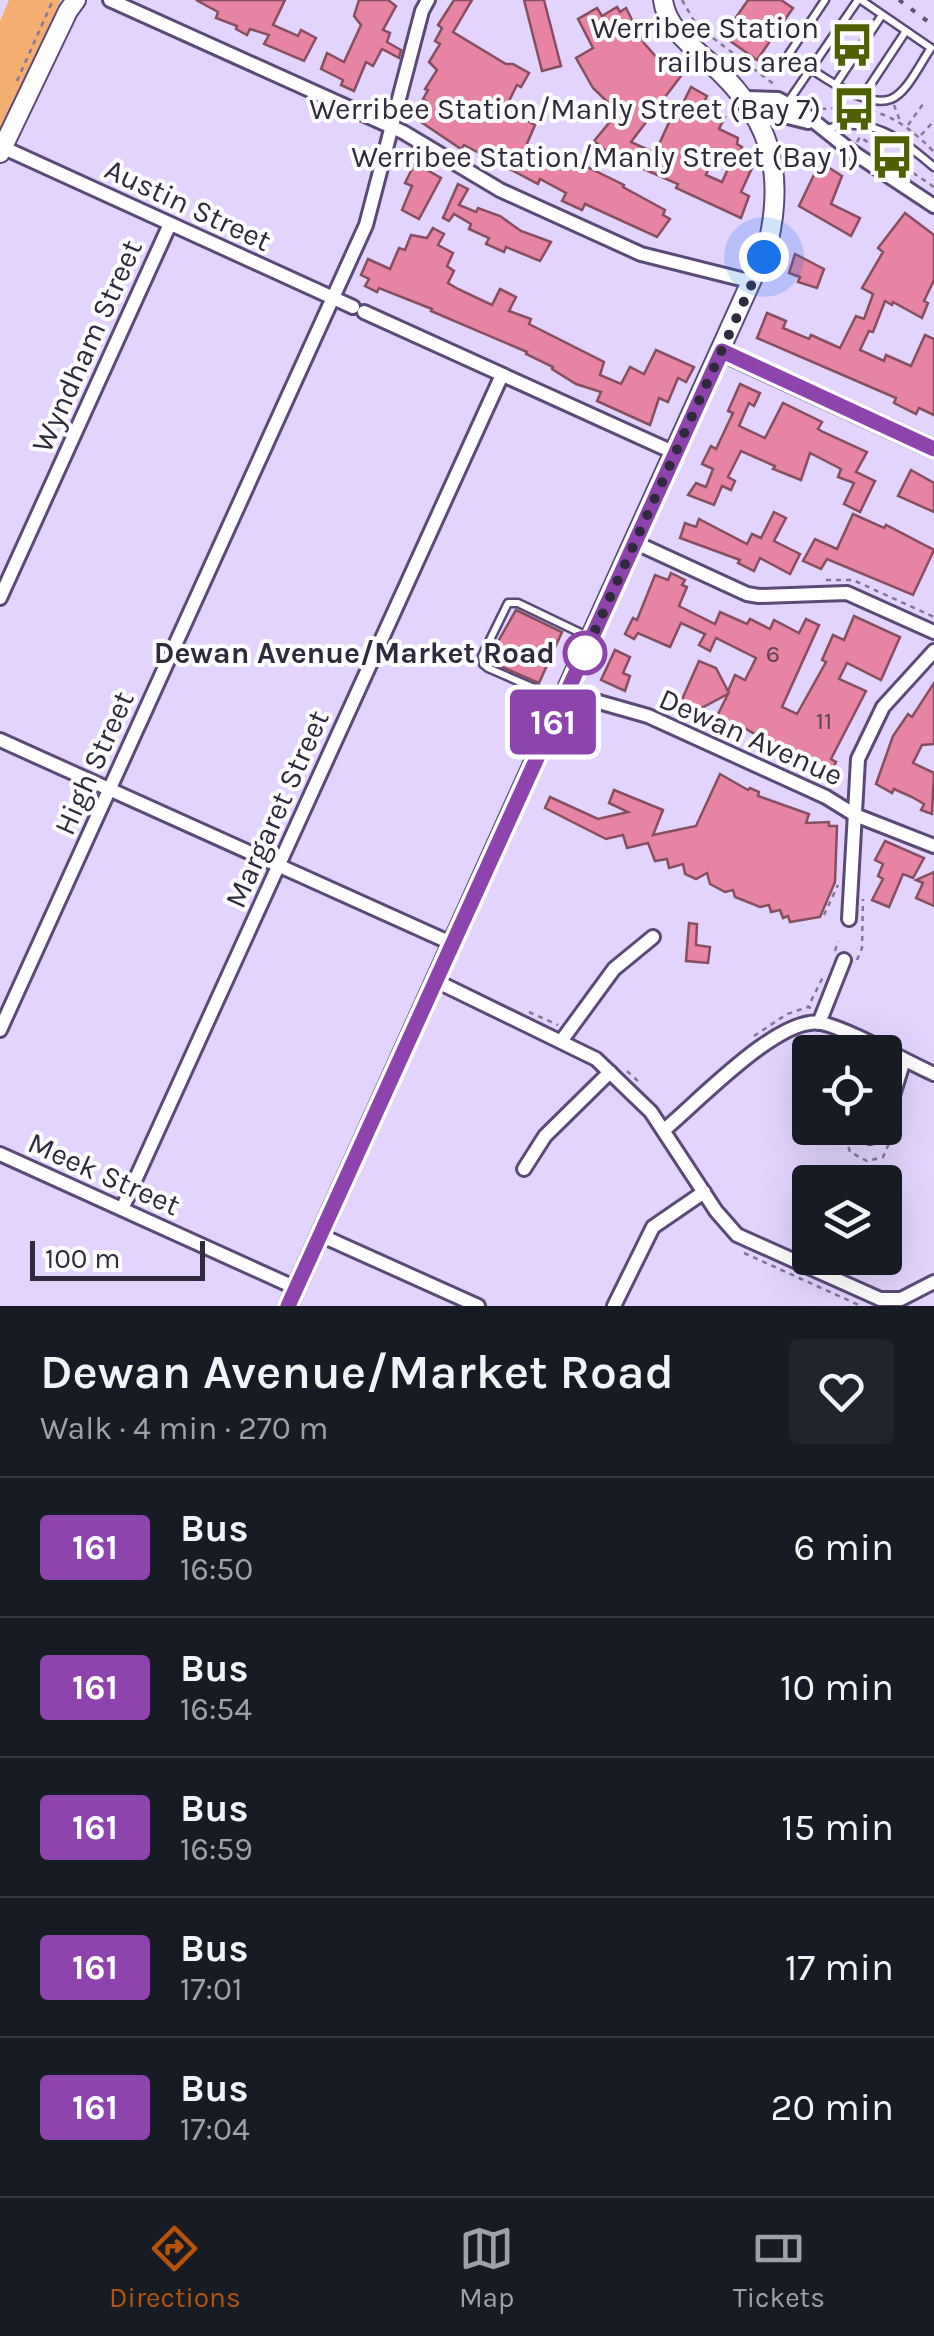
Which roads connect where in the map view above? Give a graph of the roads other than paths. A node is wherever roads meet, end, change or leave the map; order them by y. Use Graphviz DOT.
graph roads {
  1 [pos="110,0"];
  2 [pos="428,0"];
  3 [pos="663,0"];
  4 [pos="825,0"];
  5 [pos="859,0"];
  6 [pos="67,3"];
  7 [pos="882,15"];
  8 [pos="906,31"];
  9 [pos="812,69"];
  10 [pos="836,84"];
  11 [pos="862,96"];
  12 [pos="745,98"];
  13 [pos="790,100"];
  14 [pos="761,123"];
  15 [pos="392,127"];
  16 [pos="823,130"];
  17 [pos="1,150"];
  18 [pos="934,167"];
  19 [pos="934,206"];
  20 [pos="170,224"];
  21 [pos="753,282"];
  22 [pos="332,298"];
  23 [pos="722,351"];
  24 [pos="502,375"];
  25 [pos="934,448"];
  26 [pos="675,454"];
  27 [pos="634,542"];
  28 [pos="0,598"];
  29 [pos="934,632"];
  30 [pos="591,638"];
  31 [pos="931,661"];
  32 [pos="565,696"];
  33 [pos="0,740"];
  34 [pos="110,790"];
  35 [pos="855,815"];
  36 [pos="934,846"];
  37 [pos="278,866"];
  38 [pos="849,919"];
  39 [pos="652,937"];
  40 [pos="452,944"];
  41 [pos="844,960"];
  42 [pos="436,981"];
  43 [pos="817,1029"];
  44 [pos="0,1030"];
  45 [pos="562,1040"];
  46 [pos="904,1060"];
  47 [pos="902,1066"];
  48 [pos="610,1072"];
  49 [pos="934,1074"];
  50 [pos="664,1130"];
  51 [pos="0,1154"];
  52 [pos="524,1169"];
  53 [pos="704,1192"];
  54 [pos="122,1210"];
  55 [pos="320,1234"];
  56 [pos="934,1282"];
  57 [pos="296,1288"];
  58 [pos="892,1303"];
  59 [pos="288,1306"];
  60 [pos="478,1306"];
  61 [pos="614,1306"];
  1 -- 15 [label="street"];
  2 -- 15 [label="street, High Street"];
  3 -- 12 [label="street"];
  4 -- 9 [label="lane"];
  5 -- 7 [label="lane"];
  5 -- 9 [label="lane"];
  6 -- 17 [label="street"];
  7 -- 8 [label="lane"];
  7 -- 10 [label="lane"];
  8 -- 11 [label="lane"];
  8 -- 11 [label="lane"];
  9 -- 10 [label="lane"];
  9 -- 13 [label="lane"];
  10 -- 11 [label="lane"];
  12 -- 13 [label="street"];
  12 -- 14 [label="street"];
  13 -- 16 [label="street"];
  14 -- 16 [label="street"];
  14 -- 21 [label="street"];
  15 -- 21 [label="street"];
  15 -- 22 [label="street, High Street"];
  16 -- 18 [label="lane"];
  16 -- 19 [label="street"];
  17 -- 20 [label="street, Austin Street"];
  20 -- 22 [label="street, Austin Street"];
  20 -- 28 [label="street, Wyndham Street"];
  21 -- 23 [label="street"];
  22 -- 24 [label="street, Austin Street"];
  22 -- 34 [label="street, High Street"];
  23 -- 25 [label="street"];
  23 -- 26 [label="street"];
  24 -- 26 [label="street, Austin Street"];
  24 -- 37 [label="street, Margaret Street"];
  26 -- 27 [label="street"];
  27 -- 29 [label="street"];
  27 -- 30 [label="street"];
  30 -- 32 [label="street"];
  30 -- 32 [label="lane"];
  31 -- 35 [label="street"];
  32 -- 35 [label="street, Dewan Avenue"];
  32 -- 40 [label="street"];
  33 -- 34 [label="street"];
  34 -- 37 [label="street"];
  34 -- 44 [label="street, High Street"];
  35 -- 36 [label="street, Dewan Avenue"];
  35 -- 38 [label="street"];
  37 -- 40 [label="street"];
  37 -- 54 [label="street, Margaret Street"];
  39 -- 45 [label="street"];
  40 -- 42 [label="street"];
  41 -- 43 [label="street"];
  42 -- 45 [label="street"];
  42 -- 55 [label="street"];
  43 -- 46 [label="street"];
  43 -- 50 [label="street"];
  45 -- 48 [label="street"];
  46 -- 47 [label="street"];
  46 -- 49 [label="street"];
  48 -- 50 [label="street"];
  48 -- 52 [label="street"];
  50 -- 53 [label="street"];
  51 -- 54 [label="street, Meek Street"];
  53 -- 58 [label="street"];
  53 -- 61 [label="street"];
  54 -- 57 [label="street, Meek Street"];
  55 -- 57 [label="street"];
  55 -- 60 [label="street"];
  56 -- 58 [label="street"];
  57 -- 59 [label="street"];
}
